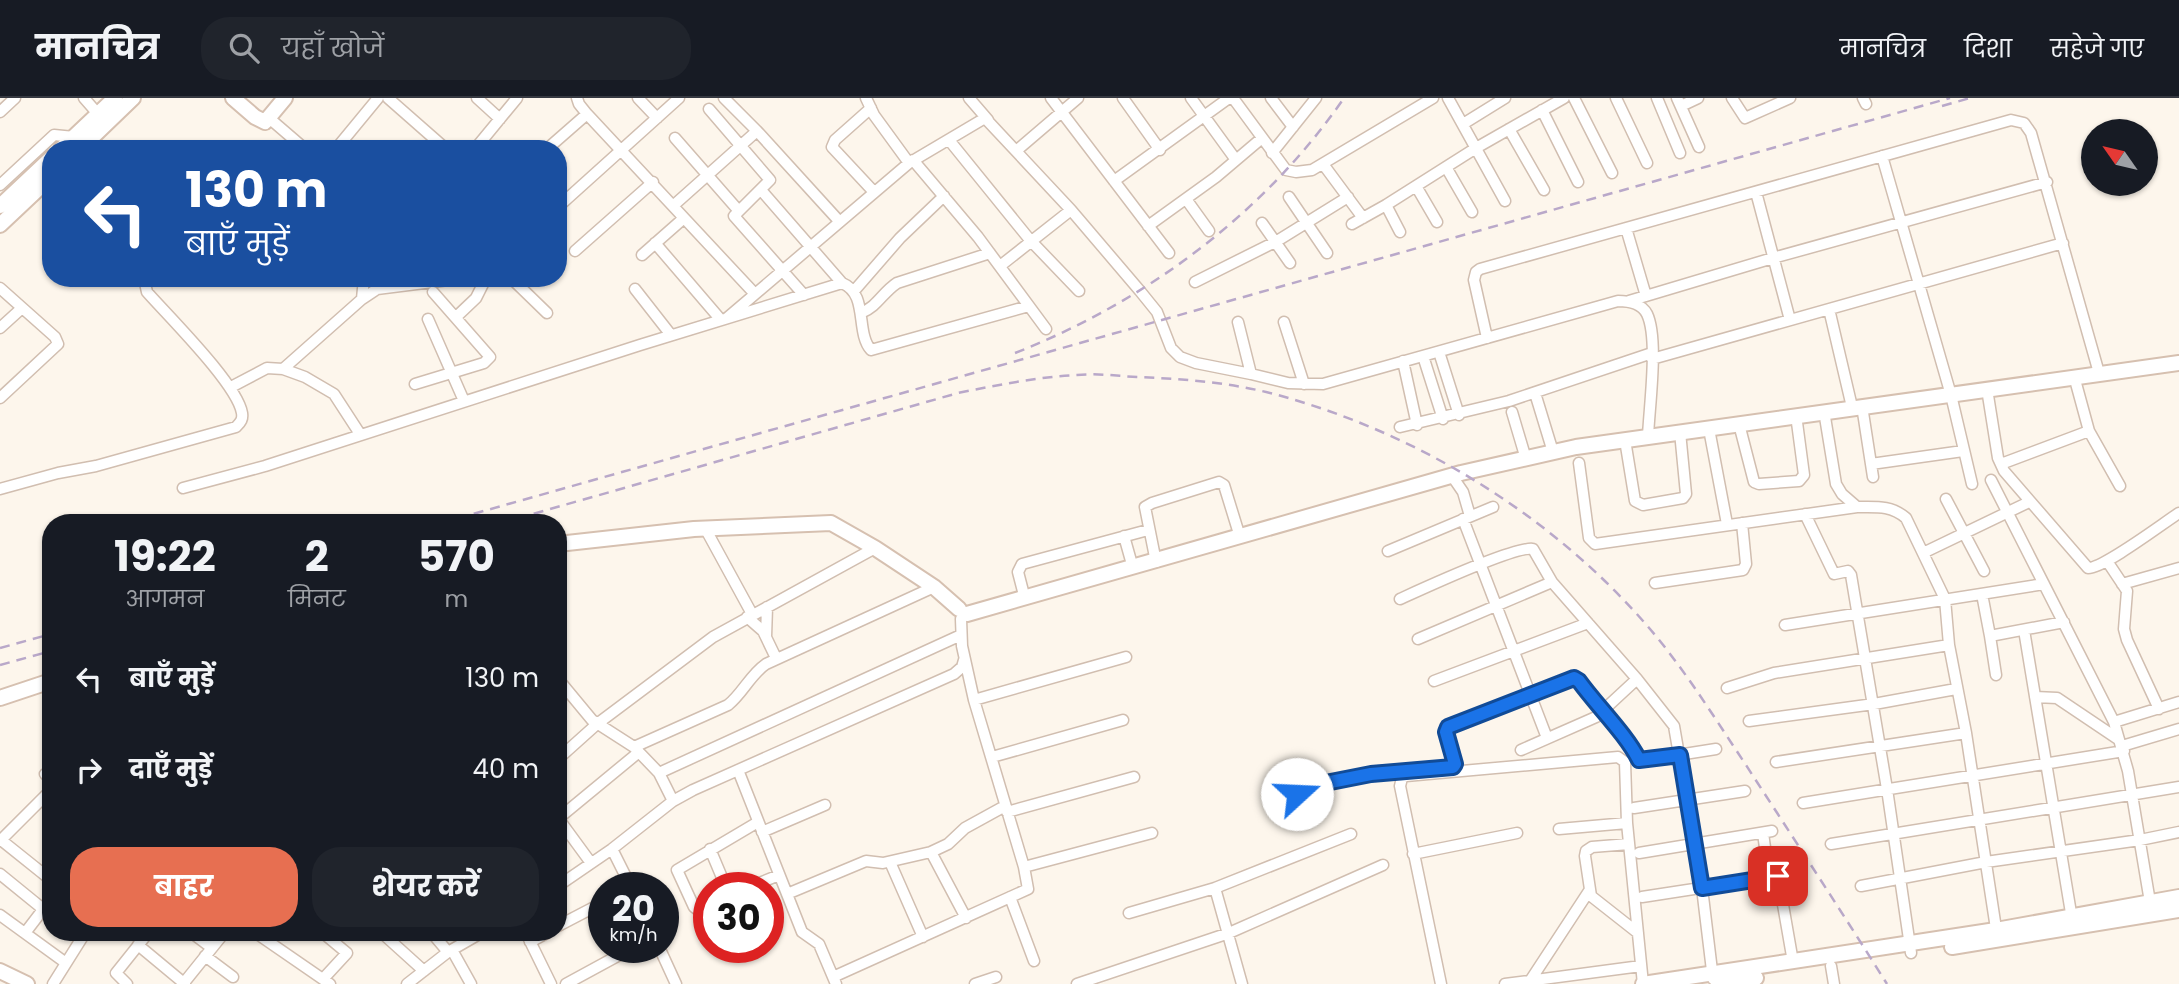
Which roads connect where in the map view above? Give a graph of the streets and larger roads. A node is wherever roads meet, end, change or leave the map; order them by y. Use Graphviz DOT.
graph roads {
  1 [pos="15,98"];
  2 [pos="84,98"];
  3 [pos="115,98"];
  4 [pos="133,98"];
  5 [pos="233,98"];
  6 [pos="285,98"];
  7 [pos="378,98"];
  8 [pos="388,98"];
  9 [pos="477,98"];
  10 [pos="517,98"];
  11 [pos="577,98"];
  12 [pos="638,98"];
  13 [pos="679,98"];
  14 [pos="724,98"];
  15 [pos="1051,98"];
  16 [pos="1078,98"];
  17 [pos="1123,98"];
  18 [pos="1191,98"];
  19 [pos="1231,98"];
  20 [pos="1271,98"];
  21 [pos="1433,98"];
  22 [pos="1448,98"];
  23 [pos="1505,98"];
  24 [pos="1564,98"];
  25 [pos="1574,98"];
  26 [pos="1616,98"];
  27 [pos="1657,98"];
  28 [pos="1698,98"];
  29 [pos="1732,98"];
  30 [pos="1790,98"];
  31 [pos="972,99"];
  32 [pos="1313,100"];
  33 [pos="1679,102"];
  34 [pos="869,103"];
  35 [pos="709,109"];
  36 [pos="1542,110"];
  37 [pos="1062,111"];
  38 [pos="0,113"];
  39 [pos="98,114"];
  40 [pos="587,114"];
  41 [pos="1205,116"];
  42 [pos="269,118"];
  43 [pos="657,118"];
  44 [pos="499,119"];
  45 [pos="988,120"];
  46 [pos="1462,124"];
  47 [pos="1293,127"];
  48 [pos="1509,129"];
  49 [pos="758,131"];
  50 [pos="675,138"];
  51 [pos="1262,138"];
  52 [pos="48,140"];
  53 [pos="71,140"];
  54 [pos="79,140"];
  55 [pos="81,140"];
  56 [pos="293,140"];
  57 [pos="343,140"];
  58 [pos="436,140"];
  59 [pos="482,140"];
  60 [pos="557,140"];
  61 [pos="949,140"];
  62 [pos="42,145"];
  63 [pos="740,146"];
  64 [pos="1476,148"];
  65 [pos="1699,148"];
  66 [pos="621,150"];
  67 [pos="1160,150"];
  68 [pos="1016,151"];
  69 [pos="1272,153"];
  70 [pos="1680,153"];
  71 [pos="1882,156"];
  72 [pos="1236,160"];
  73 [pos="911,162"];
  74 [pos="1647,163"];
  75 [pos="1323,164"];
  76 [pos="42,166"];
  77 [pos="1446,167"];
  78 [pos="1612,173"];
  79 [pos="706,176"];
  80 [pos="1114,181"];
  81 [pos="653,182"];
  82 [pos="1578,182"];
  83 [pos="2047,182"];
  84 [pos="0,185"];
  85 [pos="42,185"];
  86 [pos="1416,186"];
  87 [pos="761,190"];
  88 [pos="1544,190"];
  89 [pos="874,192"];
  90 [pos="1756,192"];
  91 [pos="944,196"];
  92 [pos="1289,197"];
  93 [pos="1348,197"];
  94 [pos="567,199"];
  95 [pos="1186,199"];
  96 [pos="1505,201"];
  97 [pos="674,205"];
  98 [pos="1386,205"];
  99 [pos="0,206"];
  100 [pos="1071,210"];
  101 [pos="738,211"];
  102 [pos="1472,212"];
  103 [pos="684,218"];
  104 [pos="1363,218"];
  105 [pos="839,221"];
  106 [pos="1437,222"];
  107 [pos="1902,222"];
  108 [pos="1262,223"];
  109 [pos="1307,224"];
  110 [pos="1352,224"];
  111 [pos="0,225"];
  112 [pos="1148,226"];
  113 [pos="1626,228"];
  114 [pos="1209,231"];
  115 [pos="1400,232"];
  116 [pos="1030,240"];
  117 [pos="1277,241"];
  118 [pos="655,243"];
  119 [pos="2063,243"];
  120 [pos="811,246"];
  121 [pos="575,251"];
  122 [pos="990,253"];
  123 [pos="1169,253"];
  124 [pos="1327,253"];
  125 [pos="642,255"];
  126 [pos="1773,258"];
  127 [pos="1290,263"];
  128 [pos="1000,265"];
  129 [pos="782,270"];
  130 [pos="1195,282"];
  131 [pos="842,283"];
  132 [pos="1920,283"];
  133 [pos="146,287"];
  134 [pos="363,287"];
  135 [pos="385,287"];
  136 [pos="482,287"];
  137 [pos="520,287"];
  138 [pos="0,288"];
  139 [pos="635,289"];
  140 [pos="854,291"];
  141 [pos="1079,291"];
  142 [pos="433,292"];
  143 [pos="755,294"];
  144 [pos="804,295"];
  145 [pos="1646,296"];
  146 [pos="362,299"];
  147 [pos="1629,301"];
  148 [pos="1029,306"];
  149 [pos="22,308"];
  150 [pos="1829,309"];
  151 [pos="547,313"];
  152 [pos="861,313"];
  153 [pos="456,317"];
  154 [pos="428,319"];
  155 [pos="724,319"];
  156 [pos="1790,320"];
  157 [pos="1238,321"];
  158 [pos="1284,322"];
  159 [pos="0,328"];
  160 [pos="1045,329"];
  161 [pos="671,335"];
  162 [pos="1487,338"];
  163 [pos="1439,352"];
  164 [pos="1423,356"];
  165 [pos="1652,356"];
  166 [pos="1403,362"];
  167 [pos="2179,363"];
  168 [pos="283,369"];
  169 [pos="452,373"];
  170 [pos="1251,373"];
  171 [pos="2099,373"];
  172 [pos="2074,376"];
  173 [pos="415,384"];
  174 [pos="1304,384"];
  175 [pos="231,387"];
  176 [pos="1987,389"];
  177 [pos="1535,393"];
  178 [pos="1951,395"];
  179 [pos="0,398"];
  180 [pos="464,401"];
  181 [pos="1857,407"];
  182 [pos="1824,411"];
  183 [pos="1512,412"];
  184 [pos="1459,415"];
  185 [pos="1796,415"];
  186 [pos="1443,419"];
  187 [pos="1739,424"];
  188 [pos="1418,425"];
  189 [pos="1400,427"];
  190 [pos="1709,429"];
  191 [pos="2089,431"];
  192 [pos="1680,432"];
  193 [pos="359,434"];
  194 [pos="1648,437"];
  195 [pos="1625,440"];
  196 [pos="1963,452"];
  197 [pos="1553,453"];
  198 [pos="1526,459"];
  199 [pos="1579,463"];
  200 [pos="1871,464"];
  201 [pos="2001,464"];
  202 [pos="1452,476"];
  203 [pos="1873,477"];
  204 [pos="1991,480"];
  205 [pos="1972,484"];
  206 [pos="2120,486"];
  207 [pos="183,488"];
  208 [pos="0,489"];
  209 [pos="1946,499"];
  210 [pos="2029,502"];
  211 [pos="1493,507"];
  212 [pos="1857,507"];
  213 [pos="2008,513"];
  214 [pos="2179,513"];
  215 [pos="1805,514"];
  216 [pos="1467,518"];
  217 [pos="1742,523"];
  218 [pos="1727,524"];
  219 [pos="705,528"];
  220 [pos="1148,530"];
  221 [pos="1964,534"];
  222 [pos="1124,536"];
  223 [pos="1240,537"];
  224 [pos="567,543"];
  225 [pos="875,548"];
  226 [pos="1388,551"];
  227 [pos="1923,553"];
  228 [pos="2106,561"];
  229 [pos="1156,562"];
  230 [pos="1481,565"];
  231 [pos="1133,568"];
  232 [pos="2179,568"];
  233 [pos="1984,571"];
  234 [pos="1552,582"];
  235 [pos="1656,583"];
  236 [pos="2044,584"];
  237 [pos="2122,584"];
  238 [pos="934,587"];
  239 [pos="1982,594"];
  240 [pos="1025,598"];
  241 [pos="1401,599"];
  242 [pos="1945,600"];
  243 [pos="1497,605"];
  244 [pos="767,607"];
  245 [pos="962,614"];
  246 [pos="750,615"];
  247 [pos="1857,615"];
  248 [pos="2064,622"];
  249 [pos="1588,623"];
  250 [pos="1785,625"];
  251 [pos="2024,630"];
  252 [pos="961,635"];
  253 [pos="1990,636"];
  254 [pos="766,637"];
  255 [pos="1418,639"];
  256 [pos="1949,645"];
  257 [pos="1514,651"];
  258 [pos="1126,657"];
  259 [pos="776,658"];
  260 [pos="1866,658"];
  261 [pos="964,660"];
  262 [pos="1996,675"];
  263 [pos="1637,679"];
  264 [pos="1434,681"];
  265 [pos="42,684"];
  266 [pos="1727,688"];
  267 [pos="1956,689"];
  268 [pos="567,690"];
  269 [pos="1530,694"];
  270 [pos="2035,697"];
  271 [pos="0,698"];
  272 [pos="974,700"];
  273 [pos="2179,702"];
  274 [pos="1874,704"];
  275 [pos="2159,709"];
  276 [pos="1602,712"];
  277 [pos="1123,720"];
  278 [pos="1749,721"];
  279 [pos="2114,722"];
  280 [pos="597,724"];
  281 [pos="2179,729"];
  282 [pos="1966,733"];
  283 [pos="1547,738"];
  284 [pos="2121,745"];
  285 [pos="1880,746"];
  286 [pos="637,749"];
  287 [pos="1716,749"];
  288 [pos="1521,750"];
  289 [pos="567,751"];
  290 [pos="1680,755"];
  291 [pos="992,757"];
  292 [pos="1776,762"];
  293 [pos="2046,764"];
  294 [pos="738,769"];
  295 [pos="659,773"];
  296 [pos="1972,775"];
  297 [pos="1134,777"];
  298 [pos="2179,787"];
  299 [pos="1888,789"];
  300 [pos="1745,791"];
  301 [pos="2133,796"];
  302 [pos="42,799"];
  303 [pos="1688,800"];
  304 [pos="673,801"];
  305 [pos="1803,803"];
  306 [pos="825,805"];
  307 [pos="1634,807"];
  308 [pos="2054,808"];
  309 [pos="1006,809"];
  310 [pos="567,817"];
  311 [pos="1979,821"];
  312 [pos="1302,822"];
  313 [pos="1627,823"];
  314 [pos="760,827"];
  315 [pos="1559,829"];
  316 [pos="2179,832"];
  317 [pos="567,833"];
  318 [pos="1152,833"];
  319 [pos="1517,833"];
  320 [pos="1351,834"];
  321 [pos="1895,834"];
  322 [pos="1,840"];
  323 [pos="2140,840"];
  324 [pos="1629,844"];
  325 [pos="1695,844"];
  326 [pos="1831,844"];
  327 [pos="612,849"];
  328 [pos="710,849"];
  329 [pos="2062,850"];
  330 [pos="931,852"];
  331 [pos="1639,853"];
  332 [pos="1413,854"];
  333 [pos="890,862"];
  334 [pos="1986,862"];
  335 [pos="591,863"];
  336 [pos="1383,865"];
  337 [pos="1024,867"];
  338 [pos="624,872"];
  339 [pos="720,872"];
  340 [pos="778,872"];
  341 [pos="42,873"];
  342 [pos="1798,873"];
  343 [pos="0,874"];
  344 [pos="1774,877"];
  345 [pos="1900,877"];
  346 [pos="567,880"];
  347 [pos="1861,886"];
  348 [pos="784,887"];
  349 [pos="1215,888"];
  350 [pos="1702,888"];
  351 [pos="1589,891"];
  352 [pos="787,894"];
  353 [pos="1010,897"];
  354 [pos="1643,897"];
  355 [pos="2179,897"];
  356 [pos="2150,902"];
  357 [pos="693,905"];
  358 [pos="42,908"];
  359 [pos="42,910"];
  360 [pos="588,910"];
  361 [pos="2179,910"];
  362 [pos="1129,913"];
  363 [pos="0,915"];
  364 [pos="966,918"];
  365 [pos="567,921"];
  366 [pos="2073,922"];
  367 [pos="25,933"];
  368 [pos="1229,933"];
  369 [pos="1638,933"];
  370 [pos="1997,935"];
  371 [pos="923,937"];
  372 [pos="80,941"];
  373 [pos="141,941"];
  374 [pos="199,941"];
  375 [pos="217,941"];
  376 [pos="269,941"];
  377 [pos="333,941"];
  378 [pos="391,941"];
  379 [pos="440,941"];
  380 [pos="468,941"];
  381 [pos="530,941"];
  382 [pos="138,945"];
  383 [pos="1910,948"];
  384 [pos="451,951"];
  385 [pos="209,952"];
  386 [pos="1034,961"];
  387 [pos="66,962"];
  388 [pos="1793,962"];
  389 [pos="605,963"];
  390 [pos="665,963"];
  391 [pos="1642,965"];
  392 [pos="1831,966"];
  393 [pos="0,971"];
  394 [pos="424,971"];
  395 [pos="233,977"];
  396 [pos="996,977"];
  397 [pos="834,980"];
  398 [pos="326,981"];
  399 [pos="1530,981"];
  400 [pos="1715,981"];
  401 [pos="23,983"];
  402 [pos="672,983"];
  403 [pos="53,984"];
  404 [pos="127,984"];
  405 [pos="184,984"];
  406 [pos="407,984"];
  407 [pos="471,984"];
  408 [pos="551,984"];
  409 [pos="566,984"];
  410 [pos="975,984"];
  411 [pos="1077,984"];
  412 [pos="1242,984"];
  413 [pos="1441,984"];
  414 [pos="1505,984"];
  415 [pos="1643,984"];
  416 [pos="1834,984"];
  1 -- 38 [label="street"];
  2 -- 39 [label="street"];
  3 -- 39 [label="street"];
  4 -- 55 [label="street"];
  5 -- 42 [label="street"];
  6 -- 42 [label="street"];
  7 -- 57 [label="street"];
  8 -- 58 [label="street"];
  9 -- 44 [label="street"];
  10 -- 44 [label="street"];
  11 -- 40 [label="street"];
  12 -- 43 [label="street"];
  13 -- 43 [label="street"];
  14 -- 49 [label="street"];
  15 -- 37 [label="street"];
  16 -- 37 [label="street"];
  17 -- 67 [label="street"];
  18 -- 41 [label="street"];
  19 -- 41 [label="street"];
  19 -- 51 [label="street"];
  20 -- 47 [label="street"];
  21 -- 75 [label="street"];
  22 -- 46 [label="street"];
  23 -- 46 [label="street"];
  24 -- 36 [label="street"];
  25 -- 78 [label="street"];
  26 -- 74 [label="street"];
  27 -- 70 [label="street"];
  28 -- 33 [label="street"];
  29 -- 30 [label="street"];
  31 -- 45 [label="street"];
  32 -- 47 [label="street"];
  33 -- 65 [label="street"];
  34 -- 73 [label="street"];
  34 -- 89 [label="street"];
  35 -- 63 [label="street"];
  36 -- 48 [label="street"];
  36 -- 82 [label="street"];
  37 -- 68 [label="street"];
  37 -- 80 [label="street"];
  39 -- 54 [label="street"];
  40 -- 60 [label="street"];
  40 -- 66 [label="street"];
  41 -- 67 [label="street"];
  41 -- 72 [label="street"];
  42 -- 56 [label="street"];
  43 -- 66 [label="street"];
  44 -- 59 [label="street"];
  45 -- 61 [label="street"];
  45 -- 68 [label="street"];
  46 -- 64 [label="street"];
  47 -- 69 [label="street"];
  48 -- 64 [label="street"];
  48 -- 88 [label="street"];
  49 -- 63 [label="street"];
  49 -- 105 [label="street"];
  50 -- 79 [label="street"];
  51 -- 69 [label="street"];
  51 -- 72 [label="street"];
  52 -- 53 [label="street"];
  61 -- 73 [label="street"];
  61 -- 116 [label="street"];
  62 -- 84 [label="street"];
  63 -- 79 [label="street"];
  63 -- 87 [label="street"];
  64 -- 77 [label="street"];
  64 -- 96 [label="street"];
  66 -- 81 [label="street"];
  66 -- 94 [label="street"];
  67 -- 80 [label="street"];
  68 -- 100 [label="street"];
  69 -- 75 [label="street"];
  71 -- 83 [label="street"];
  71 -- 90 [label="street"];
  71 -- 107 [label="street"];
  72 -- 95 [label="street"];
  73 -- 89 [label="street"];
  73 -- 91 [label="street"];
  75 -- 93 [label="street"];
  76 -- 99 [label="street"];
  77 -- 86 [label="street"];
  77 -- 102 [label="street"];
  79 -- 97 [label="street"];
  79 -- 101 [label="street"];
  80 -- 112 [label="street"];
  81 -- 97 [label="street"];
  81 -- 121 [label="street"];
  83 -- 107 [label="street"];
  83 -- 119 [label="street"];
  85 -- 111 [label="street"];
  86 -- 98 [label="street"];
  86 -- 106 [label="street"];
  87 -- 101 [label="street"];
  87 -- 120 [label="street"];
  89 -- 105 [label="street"];
  90 -- 113 [label="street"];
  90 -- 126 [label="street"];
  91 -- 122 [label="street"];
  91 -- 140 [label="street"];
  92 -- 109 [label="street"];
  93 -- 104 [label="street"];
  93 -- 109 [label="street"];
  95 -- 112 [label="street"];
  95 -- 114 [label="street"];
  97 -- 103 [label="street"];
  98 -- 104 [label="street"];
  98 -- 115 [label="street"];
  100 -- 116 [label="street"];
  100 -- 170 [label="street"];
  101 -- 129 [label="street"];
  103 -- 118 [label="street"];
  103 -- 143 [label="street"];
  104 -- 110 [label="street"];
  105 -- 120 [label="street"];
  107 -- 126 [label="street"];
  107 -- 132 [label="street"];
  108 -- 117 [label="street"];
  109 -- 117 [label="street"];
  109 -- 124 [label="street"];
  112 -- 123 [label="street"];
  113 -- 145 [label="street"];
  113 -- 162 [label="street"];
  116 -- 128 [label="street"];
  116 -- 141 [label="street"];
  117 -- 127 [label="street"];
  117 -- 130 [label="street"];
  118 -- 125 [label="street"];
  118 -- 155 [label="street"];
  119 -- 132 [label="street"];
  119 -- 171 [label="street"];
  120 -- 129 [label="street"];
  120 -- 131 [label="street"];
  122 -- 128 [label="street"];
  122 -- 152 [label="street"];
  126 -- 145 [label="street"];
  126 -- 156 [label="street"];
  128 -- 148 [label="street"];
  129 -- 143 [label="street"];
  129 -- 144 [label="street"];
  131 -- 140 [label="street"];
  131 -- 144 [label="street"];
  132 -- 150 [label="street"];
  132 -- 178 [label="street"];
  133 -- 175 [label="street"];
  134 -- 146 [label="street"];
  135 -- 146 [label="street"];
  136 -- 153 [label="street"];
  137 -- 151 [label="street"];
  138 -- 149 [label="street"];
  139 -- 161 [label="street"];
  140 -- 152 [label="street"];
  142 -- 153 [label="street"];
  143 -- 155 [label="street"];
  144 -- 155 [label="street"];
  145 -- 147 [label="street"];
  146 -- 168 [label="street"];
  147 -- 162 [label="street"];
  147 -- 165 [label="street"];
  148 -- 152 [label="street"];
  148 -- 160 [label="street"];
  149 -- 159 [label="street"];
  149 -- 179 [label="street"];
  150 -- 156 [label="street"];
  150 -- 181 [label="street"];
  153 -- 169 [label="street"];
  154 -- 169 [label="street"];
  155 -- 161 [label="street"];
  156 -- 165 [label="street"];
  157 -- 170 [label="street"];
  158 -- 174 [label="street"];
  161 -- 180 [label="street"];
  162 -- 163 [label="street"];
  163 -- 164 [label="street"];
  163 -- 184 [label="street"];
  164 -- 166 [label="street"];
  164 -- 186 [label="street"];
  165 -- 177 [label="street"];
  165 -- 194 [label="street"];
  166 -- 174 [label="street"];
  166 -- 188 [label="street"];
  167 -- 171 [label="street"];
  168 -- 175 [label="street"];
  168 -- 193 [label="street"];
  169 -- 173 [label="street"];
  169 -- 180 [label="street"];
  170 -- 174 [label="street"];
  171 -- 172 [label="street"];
  172 -- 176 [label="street"];
  172 -- 191 [label="street"];
  175 -- 208 [label="street"];
  176 -- 178 [label="street"];
  176 -- 201 [label="street"];
  177 -- 184 [label="street"];
  177 -- 197 [label="street"];
  178 -- 181 [label="street"];
  178 -- 196 [label="street"];
  180 -- 193 [label="street"];
  181 -- 182 [label="street"];
  181 -- 200 [label="street"];
  182 -- 185 [label="street"];
  182 -- 212 [label="street"];
  183 -- 198 [label="street"];
  184 -- 186 [label="street"];
  185 -- 187 [label="street"];
  185 -- 187 [label="street"];
  186 -- 188 [label="street"];
  187 -- 190 [label="street"];
  188 -- 189 [label="street"];
  190 -- 192 [label="street"];
  190 -- 218 [label="street"];
  191 -- 201 [label="street"];
  191 -- 206 [label="street"];
  192 -- 194 [label="street"];
  192 -- 195 [label="street"];
  193 -- 207 [label="street"];
  194 -- 195 [label="street"];
  195 -- 197 [label="street"];
  196 -- 200 [label="street"];
  196 -- 205 [label="street"];
  197 -- 198 [label="street"];
  198 -- 202 [label="street"];
  199 -- 218 [label="street"];
  200 -- 203 [label="street"];
  201 -- 210 [label="street"];
  202 -- 216 [label="street"];
  202 -- 223 [label="street"];
  204 -- 213 [label="street"];
  209 -- 221 [label="street"];
  210 -- 213 [label="street"];
  210 -- 228 [label="street"];
  211 -- 216 [label="street"];
  212 -- 215 [label="street"];
  212 -- 227 [label="street"];
  213 -- 221 [label="street"];
  213 -- 236 [label="street"];
  214 -- 228 [label="street"];
  215 -- 217 [label="street"];
  215 -- 247 [label="street"];
  216 -- 226 [label="street"];
  216 -- 230 [label="street"];
  217 -- 218 [label="street"];
  217 -- 235 [label="street"];
  219 -- 224 [label="street"];
  219 -- 225 [label="street"];
  219 -- 246 [label="street"];
  220 -- 222 [label="street"];
  220 -- 223 [label="street"];
  220 -- 229 [label="street"];
  221 -- 227 [label="street"];
  221 -- 233 [label="street"];
  222 -- 231 [label="street"];
  222 -- 240 [label="street"];
  223 -- 229 [label="street"];
  225 -- 238 [label="street"];
  225 -- 244 [label="street"];
  227 -- 242 [label="street"];
  228 -- 237 [label="street"];
  229 -- 231 [label="street"];
  230 -- 234 [label="street"];
  230 -- 241 [label="street"];
  230 -- 243 [label="street"];
  231 -- 240 [label="street"];
  232 -- 237 [label="street"];
  234 -- 243 [label="street"];
  234 -- 249 [label="street"];
  236 -- 239 [label="street"];
  236 -- 248 [label="street"];
  237 -- 275 [label="street"];
  238 -- 245 [label="street"];
  238 -- 259 [label="street"];
  239 -- 242 [label="street"];
  239 -- 253 [label="street"];
  240 -- 245 [label="street"];
  242 -- 247 [label="street"];
  242 -- 256 [label="street"];
  243 -- 255 [label="street"];
  243 -- 257 [label="street"];
  244 -- 246 [label="street"];
  244 -- 254 [label="street"];
  245 -- 252 [label="street"];
  246 -- 254 [label="street"];
  246 -- 280 [label="street"];
  247 -- 250 [label="street"];
  247 -- 260 [label="street"];
  248 -- 251 [label="street"];
  248 -- 279 [label="street"];
  249 -- 257 [label="street"];
  249 -- 263 [label="street"];
  251 -- 253 [label="street"];
  251 -- 270 [label="street"];
  252 -- 261 [label="street"];
  252 -- 295 [label="street"];
  253 -- 262 [label="street"];
  254 -- 259 [label="street"];
  256 -- 260 [label="street"];
  256 -- 267 [label="street"];
  257 -- 264 [label="street"];
  257 -- 269 [label="street"];
  258 -- 272 [label="street"];
  259 -- 286 [label="street"];
  260 -- 266 [label="street"];
  260 -- 274 [label="street"];
  261 -- 272 [label="street"];
  261 -- 294 [label="street"];
  263 -- 276 [label="street"];
  263 -- 290 [label="street"];
  265 -- 271 [label="street"];
  267 -- 274 [label="street"];
  267 -- 282 [label="street"];
  268 -- 280 [label="street"];
  269 -- 276 [label="street"];
  269 -- 283 [label="street"];
  269 -- 312 [label="street"];
  270 -- 284 [label="street"];
  270 -- 293 [label="street"];
  272 -- 291 [label="street"];
  273 -- 275 [label="street"];
  274 -- 278 [label="street"];
  274 -- 285 [label="street"];
  275 -- 279 [label="street"];
  276 -- 283 [label="street"];
  276 -- 290 [label="street"];
  277 -- 291 [label="street"];
  279 -- 284 [label="street"];
  280 -- 286 [label="street"];
  280 -- 289 [label="street"];
  281 -- 284 [label="street"];
  282 -- 285 [label="street"];
  282 -- 296 [label="street"];
  283 -- 288 [label="street"];
  284 -- 293 [label="street"];
  284 -- 301 [label="street"];
  285 -- 292 [label="street"];
  285 -- 299 [label="street"];
  286 -- 295 [label="street"];
  286 -- 310 [label="street"];
  287 -- 290 [label="street"];
  290 -- 303 [label="street"];
  291 -- 309 [label="street"];
  293 -- 296 [label="street"];
  293 -- 308 [label="street"];
  294 -- 304 [label="street"];
  294 -- 314 [label="street"];
  295 -- 304 [label="street"];
  296 -- 299 [label="street"];
  296 -- 311 [label="street"];
  297 -- 309 [label="street"];
  298 -- 301 [label="street"];
  299 -- 305 [label="street"];
  299 -- 321 [label="street"];
  300 -- 303 [label="street"];
  301 -- 308 [label="street"];
  301 -- 323 [label="street"];
  302 -- 322 [label="street"];
  303 -- 307 [label="street"];
  303 -- 325 [label="street"];
  304 -- 327 [label="street"];
  306 -- 314 [label="street"];
  308 -- 311 [label="street"];
  308 -- 329 [label="street"];
  309 -- 330 [label="street"];
  309 -- 337 [label="street"];
  311 -- 321 [label="street"];
  311 -- 334 [label="street"];
  313 -- 315 [label="street"];
  313 -- 324 [label="street"];
  313 -- 332 [label="street"];
  314 -- 328 [label="street"];
  314 -- 340 [label="street"];
  316 -- 323 [label="street"];
  317 -- 335 [label="street"];
  318 -- 337 [label="street"];
  319 -- 332 [label="street"];
  320 -- 349 [label="street"];
  321 -- 326 [label="street"];
  321 -- 345 [label="street"];
  322 -- 341 [label="street"];
  323 -- 329 [label="street"];
  323 -- 356 [label="street"];
  324 -- 351 [label="street"];
  324 -- 369 [label="street"];
  325 -- 331 [label="street"];
  325 -- 344 [label="street"];
  325 -- 350 [label="street"];
  327 -- 335 [label="street"];
  327 -- 338 [label="street"];
  328 -- 339 [label="street"];
  328 -- 357 [label="street"];
  329 -- 334 [label="street"];
  329 -- 366 [label="street"];
  330 -- 333 [label="street"];
  330 -- 364 [label="street"];
  332 -- 413 [label="street"];
  333 -- 352 [label="street"];
  333 -- 371 [label="street"];
  334 -- 345 [label="street"];
  334 -- 370 [label="street"];
  335 -- 346 [label="street"];
  336 -- 368 [label="street"];
  337 -- 353 [label="street"];
  342 -- 344 [label="street"];
  343 -- 358 [label="street"];
  344 -- 350 [label="street"];
  344 -- 388 [label="street"];
  345 -- 347 [label="street"];
  345 -- 383 [label="street"];
  348 -- 352 [label="street"];
  349 -- 362 [label="street"];
  349 -- 368 [label="street"];
  350 -- 354 [label="street"];
  350 -- 400 [label="street"];
  351 -- 369 [label="street"];
  351 -- 399 [label="street"];
  352 -- 397 [label="street"];
  353 -- 364 [label="street"];
  353 -- 386 [label="street"];
  355 -- 356 [label="street"];
  356 -- 366 [label="street"];
  359 -- 367 [label="street"];
  360 -- 365 [label="street"];
  361 -- 366 [label="street"];
  363 -- 367 [label="street"];
  364 -- 371 [label="street"];
  366 -- 370 [label="street"];
  367 -- 387 [label="street"];
  368 -- 411 [label="street"];
  368 -- 412 [label="street"];
  369 -- 391 [label="street"];
  370 -- 383 [label="street"];
  371 -- 397 [label="street"];
  372 -- 387 [label="street"];
  373 -- 382 [label="street"];
  374 -- 385 [label="street"];
  375 -- 385 [label="street"];
  376 -- 398 [label="street"];
  377 -- 398 [label="street"];
  378 -- 394 [label="street"];
  379 -- 384 [label="street"];
  380 -- 384 [label="street"];
  381 -- 408 [label="street"];
  382 -- 404 [label="street"];
  382 -- 405 [label="street"];
  383 -- 388 [label="street"];
  383 -- 392 [label="street"];
  384 -- 394 [label="street"];
  384 -- 407 [label="street"];
  385 -- 395 [label="street"];
  385 -- 405 [label="street"];
  387 -- 403 [label="street"];
  388 -- 400 [label="street"];
  389 -- 409 [label="street"];
  390 -- 402 [label="street"];
  391 -- 399 [label="street"];
  391 -- 415 [label="street"];
  392 -- 400 [label="street"];
  392 -- 416 [label="street"];
  393 -- 401 [label="street"];
  394 -- 406 [label="street"];
  396 -- 410 [label="street"];
  399 -- 414 [label="street"];
  400 -- 415 [label="street"];
}
